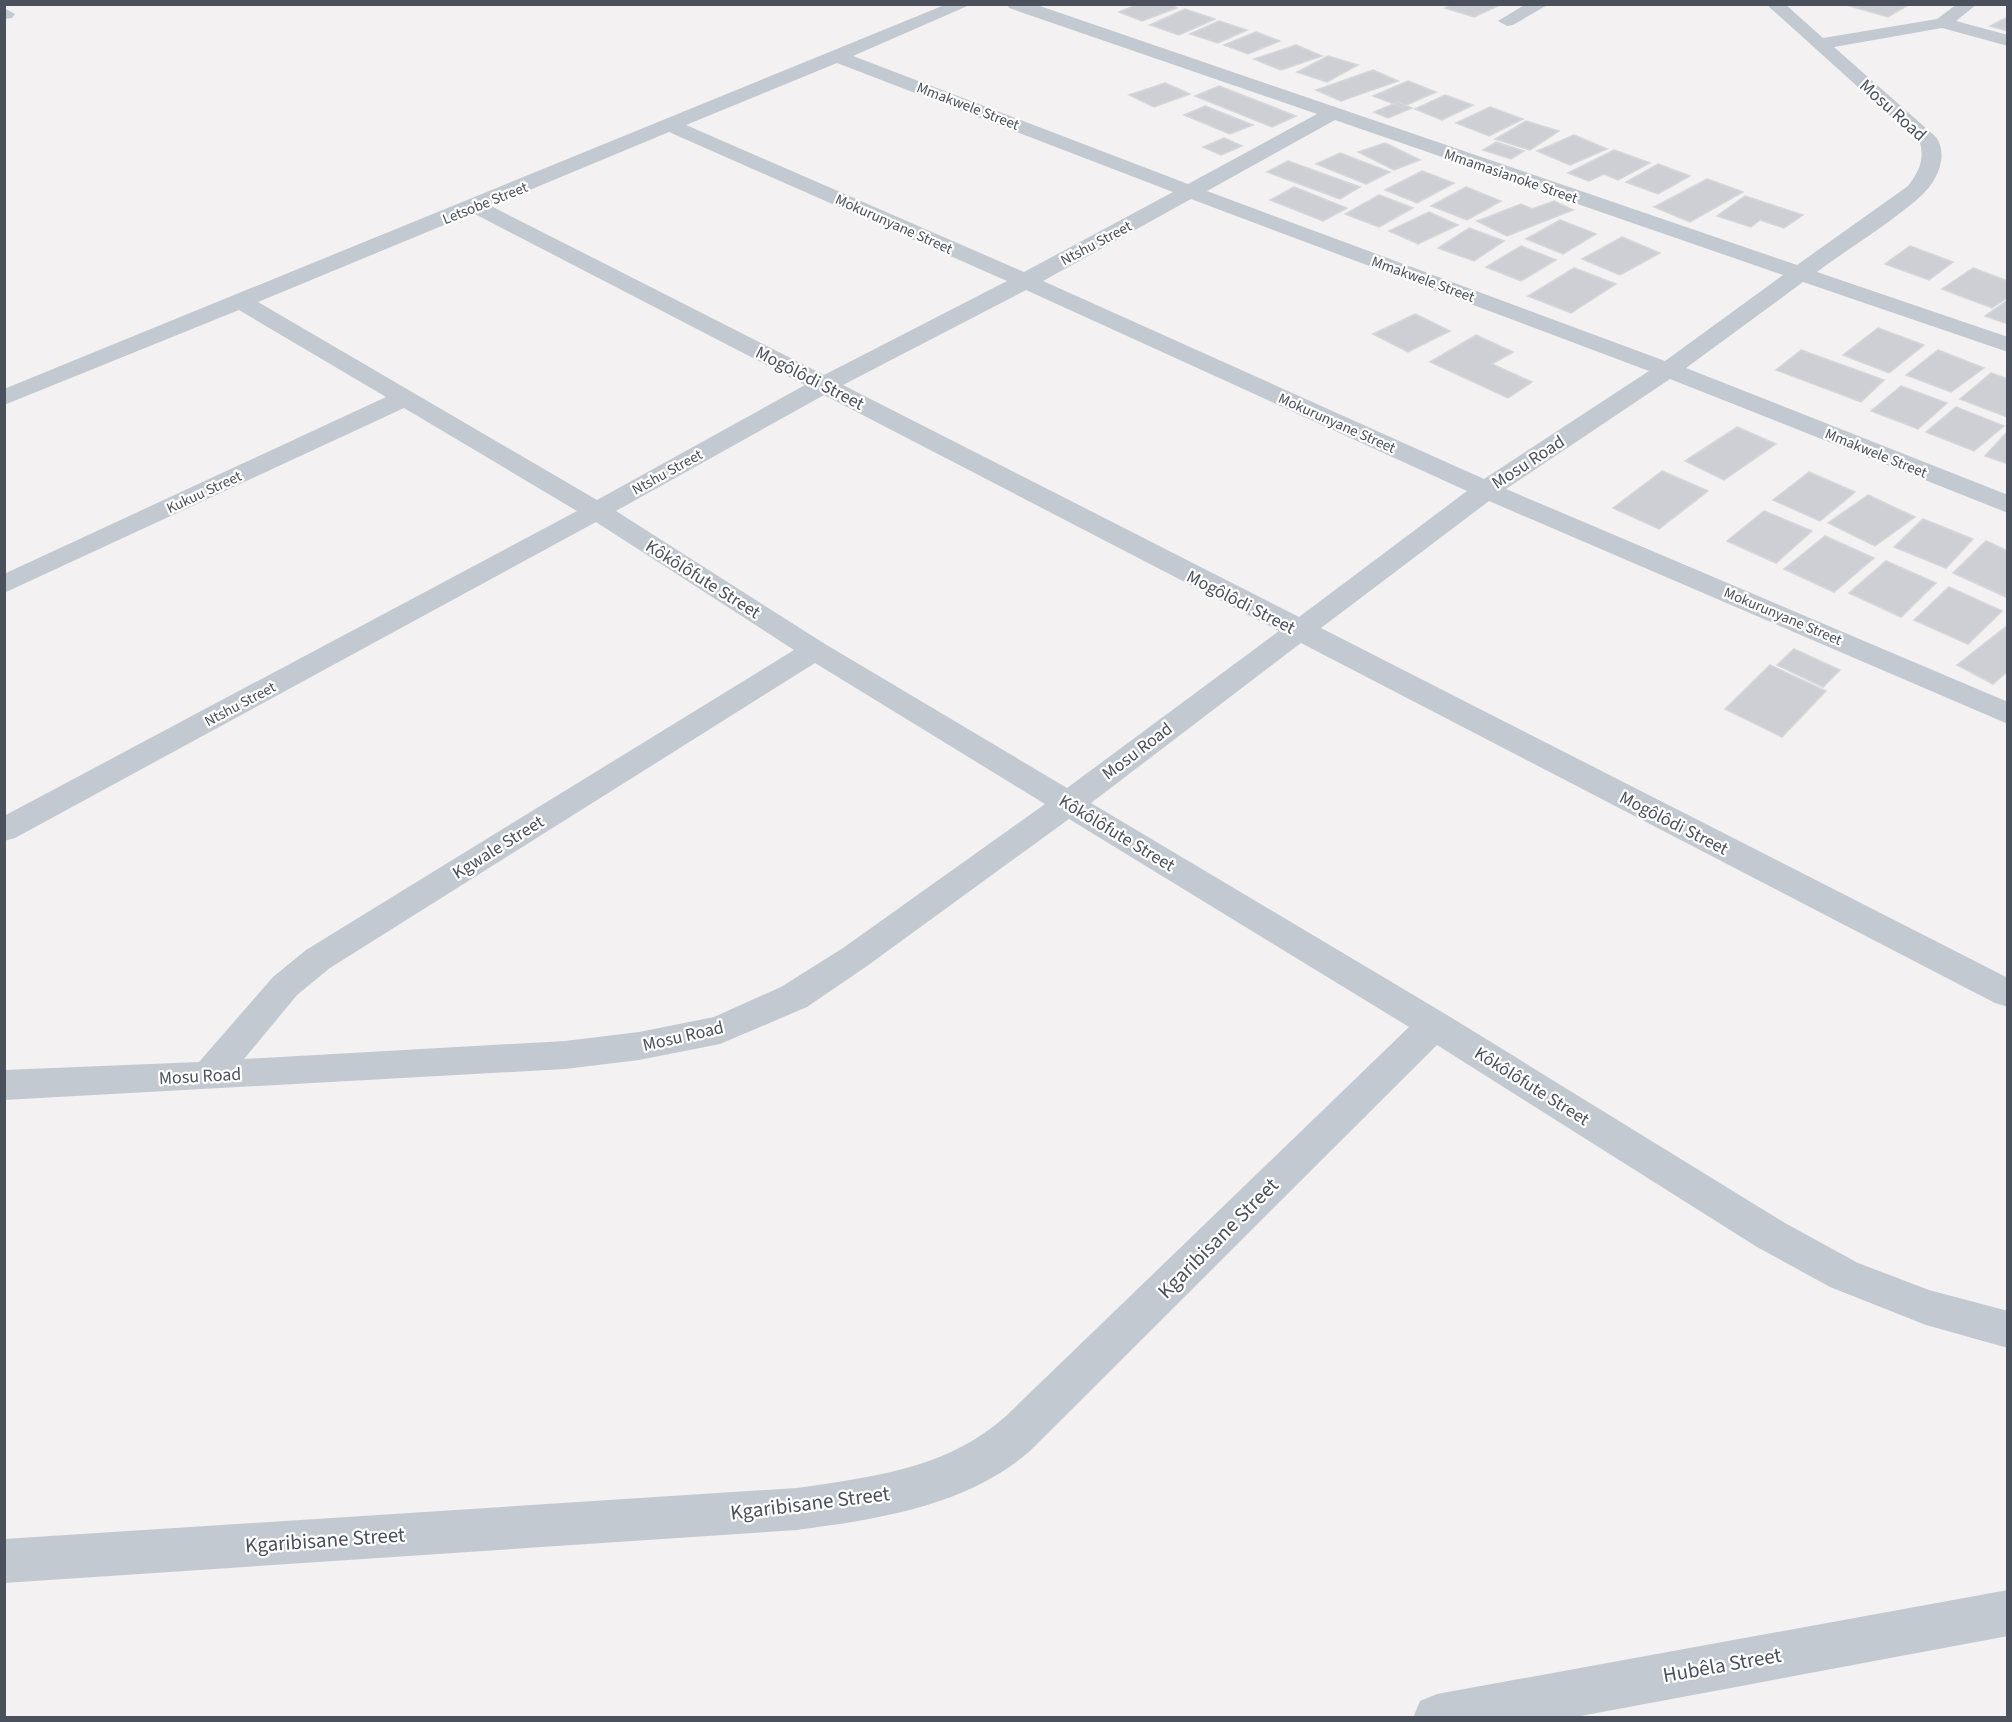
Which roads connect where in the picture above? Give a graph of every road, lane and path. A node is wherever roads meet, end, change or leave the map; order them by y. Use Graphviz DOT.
graph roads {
  1 [pos="964,4"];
  2 [pos="1015,4"];
  3 [pos="1541,4"];
  4 [pos="1774,4"];
  5 [pos="1969,4"];
  6 [pos="1506,21"];
  7 [pos="1942,24"];
  8 [pos="2007,41"];
  9 [pos="1820,44"];
  10 [pos="836,56"];
  11 [pos="1330,115"];
  12 [pos="670,125"];
  13 [pos="1191,192"];
  14 [pos="476,206"];
  15 [pos="1801,274"];
  16 [pos="1025,281"];
  17 [pos="242,302"];
  18 [pos="2007,345"];
  19 [pos="1668,370"];
  20 [pos="824,385"];
  21 [pos="4,398"];
  22 [pos="404,398"];
  23 [pos="1486,490"];
  24 [pos="2007,505"];
  25 [pos="597,511"];
  26 [pos="4,585"];
  27 [pos="1296,630"];
  28 [pos="815,650"];
  29 [pos="2007,714"];
  30 [pos="1068,804"];
  31 [pos="4,830"];
  32 [pos="2007,994"];
  33 [pos="1434,1025"];
  34 [pos="209,1076"];
  35 [pos="4,1085"];
  36 [pos="2007,1330"];
  37 [pos="4,1561"];
  38 [pos="2007,1613"];
  39 [pos="1437,1718"];
  1 -- 10 [label="street, Letsobe Street"];
  2 -- 11 [label="street, Mmamasianoke Street"];
  3 -- 6 [label="street"];
  4 -- 9 [label="street, Mosu Road"];
  5 -- 7 [label="street"];
  7 -- 8 [label="street"];
  7 -- 9 [label="street"];
  9 -- 15 [label="street, Mosu Road"];
  10 -- 12 [label="street, Letsobe Street"];
  10 -- 13 [label="street, Mmakwele Street"];
  11 -- 13 [label="street, Ntshu Street"];
  11 -- 15 [label="street, Mmamasianoke Street"];
  12 -- 14 [label="street, Letsobe Street"];
  12 -- 16 [label="street, Mokurunyane Street"];
  13 -- 16 [label="street, Ntshu Street"];
  13 -- 19 [label="street, Mmakwele Street"];
  14 -- 17 [label="street, Letsobe Street"];
  14 -- 20 [label="street, Mogôlôdi Street"];
  15 -- 18 [label="street, Mmamasianoke Street"];
  15 -- 19 [label="street, Mosu Road"];
  16 -- 20 [label="street, Ntshu Street"];
  16 -- 23 [label="street, Mokurunyane Street"];
  17 -- 21 [label="street, Letsobe Street"];
  17 -- 22 [label="street, Kôkôlôfute Street"];
  19 -- 23 [label="street, Mosu Road"];
  19 -- 24 [label="street, Mmakwele Street"];
  20 -- 25 [label="street, Ntshu Street"];
  20 -- 27 [label="street, Mogôlôdi Street"];
  22 -- 25 [label="street, Kôkôlôfute Street"];
  22 -- 26 [label="street, Kukuu Street"];
  23 -- 27 [label="street, Mosu Road"];
  23 -- 29 [label="street, Mokurunyane Street"];
  25 -- 28 [label="street, Kôkôlôfute Street"];
  25 -- 31 [label="street, Ntshu Street"];
  27 -- 30 [label="street, Mosu Road"];
  27 -- 32 [label="street, Mogôlôdi Street"];
  28 -- 30 [label="street, Kôkôlôfute Street"];
  28 -- 34 [label="street, Kgwale Street"];
  30 -- 33 [label="street, Kôkôlôfute Street"];
  30 -- 34 [label="street, Mosu Road"];
  33 -- 36 [label="street, Kôkôlôfute Street"];
  33 -- 37 [label="street, Kgaribisane Street"];
  34 -- 35 [label="street, Mosu Road"];
  38 -- 39 [label="street, Hubêla Street"];
}
